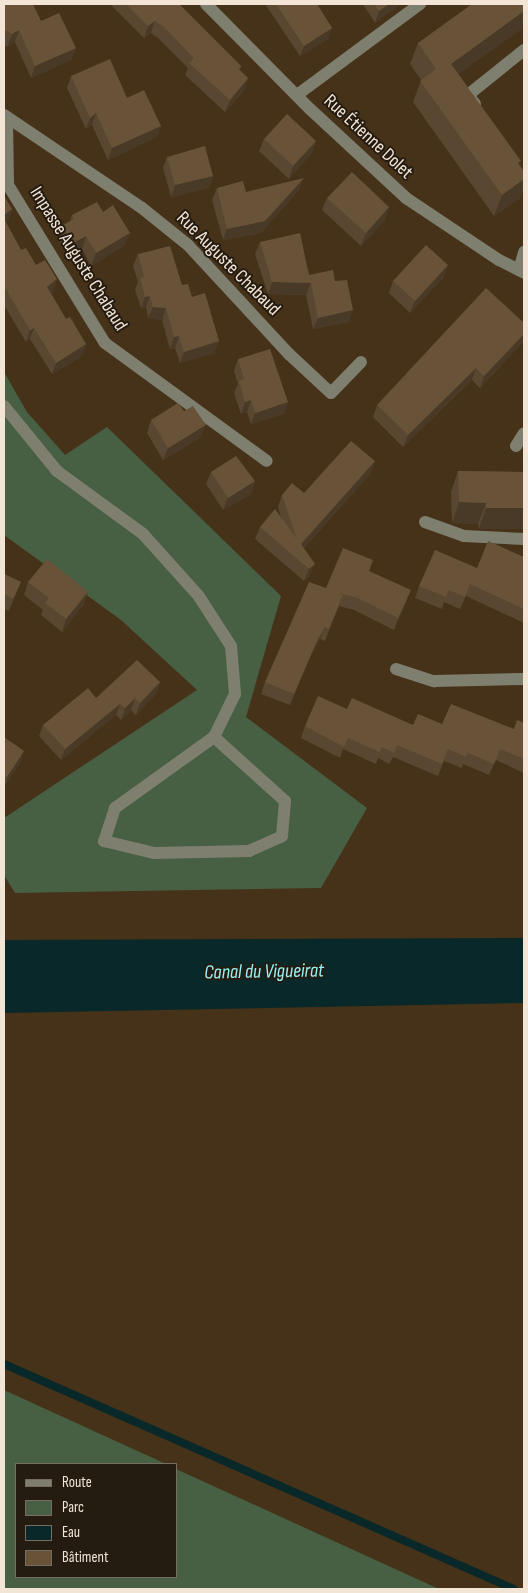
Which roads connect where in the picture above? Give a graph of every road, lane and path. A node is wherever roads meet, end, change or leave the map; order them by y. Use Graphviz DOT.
graph roads {
  1 [pos="206,4"];
  2 [pos="420,4"];
  3 [pos="524,50"];
  4 [pos="297,95"];
  5 [pos="6,117"];
  6 [pos="485,118"];
  7 [pos="524,252"];
  8 [pos="522,272"];
  9 [pos="361,362"];
  10 [pos="4,406"];
  11 [pos="524,433"];
  12 [pos="516,446"];
  13 [pos="267,460"];
  14 [pos="425,522"];
  15 [pos="524,539"];
  16 [pos="396,669"];
  17 [pos="524,679"];
  18 [pos="214,737"];
  1 -- 4 [label="street, Rue Étienne Dolet"];
  2 -- 4 [label="street"];
  3 -- 6 [label="street"];
  4 -- 8 [label="street, Rue Étienne Dolet"];
  5 -- 9 [label="street, Rue Auguste Chabaud"];
  5 -- 13 [label="street, Impasse Auguste Chabaud"];
  7 -- 8 [label="street"];
  10 -- 18 [label="street"];
  11 -- 12 [label="street"];
  14 -- 15 [label="street"];
  16 -- 17 [label="street"];
  18 -- 18 [label="street"];
}
